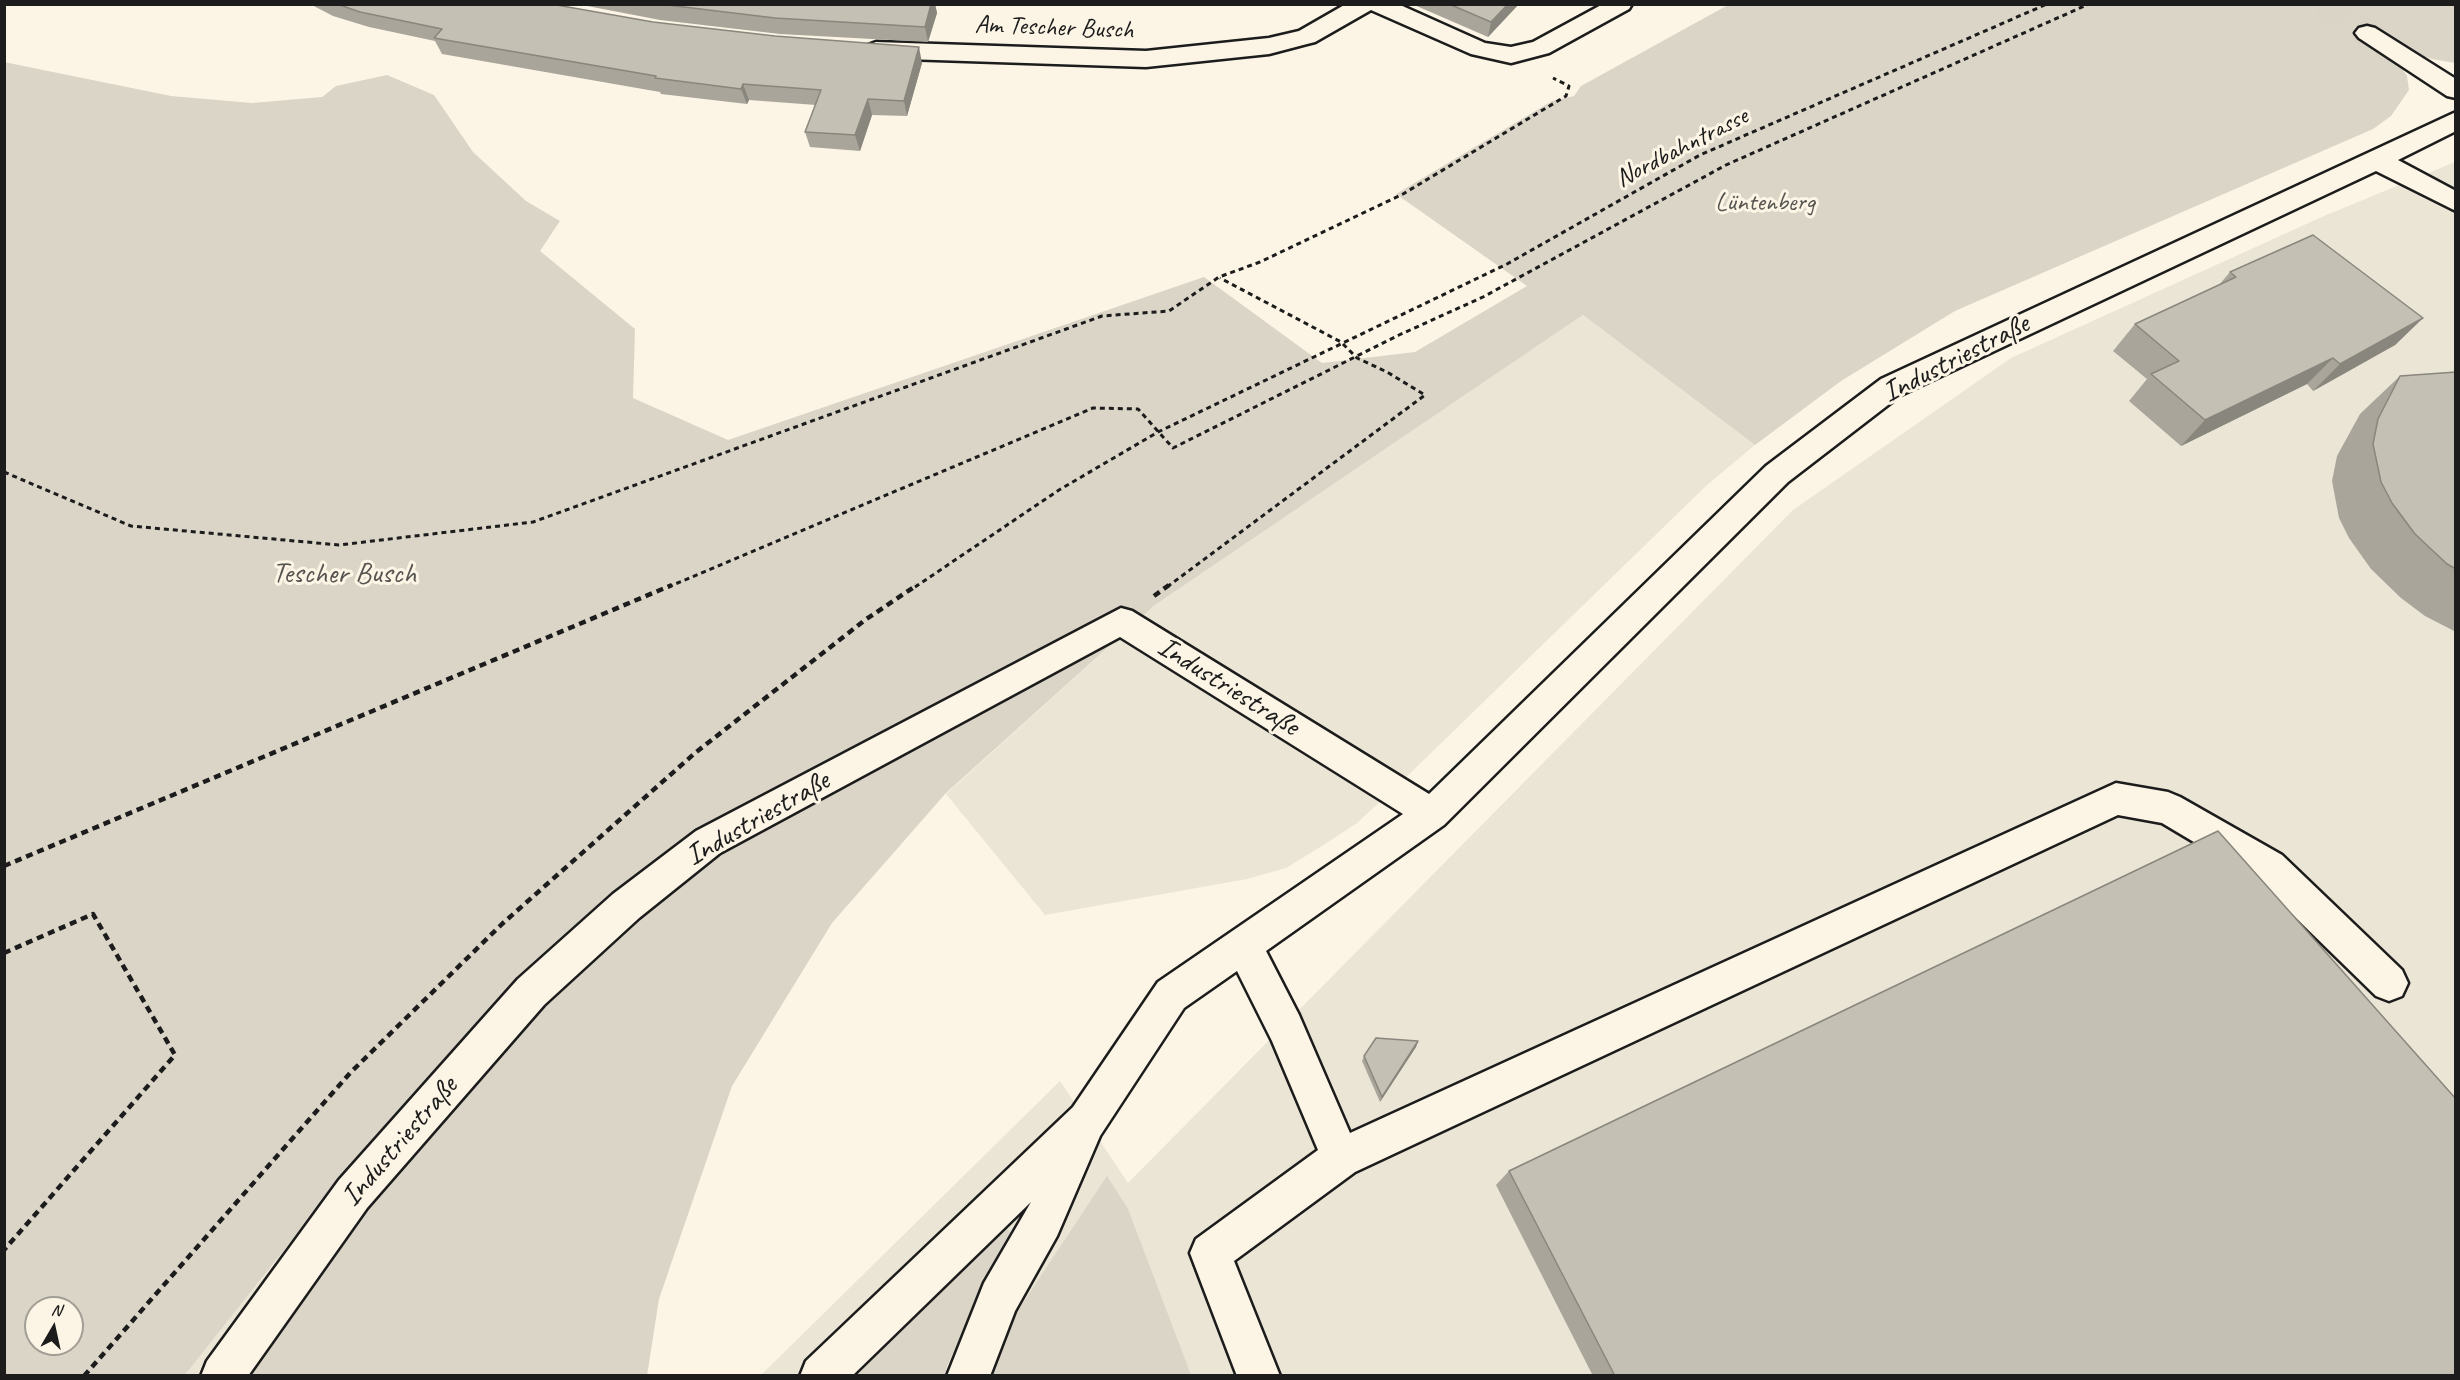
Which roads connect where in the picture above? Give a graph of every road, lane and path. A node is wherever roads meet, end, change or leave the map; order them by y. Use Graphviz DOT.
graph roads {
  1 [pos="1364,4"];
  2 [pos="1377,4"];
  3 [pos="1622,4"];
  4 [pos="2047,4"];
  5 [pos="2089,4"];
  6 [pos="2367,33"];
  7 [pos="857,49"];
  8 [pos="1511,55"];
  9 [pos="2456,90"];
  10 [pos="2456,120"];
  11 [pos="2377,160"];
  12 [pos="2456,202"];
  13 [pos="1220,278"];
  14 [pos="1341,342"];
  15 [pos="1357,358"];
  16 [pos="1158,432"];
  17 [pos="4,471"];
  18 [pos="1121,621"];
  19 [pos="1432,814"];
  20 [pos="4,866"];
  21 [pos="1243,944"];
  22 [pos="4,954"];
  23 [pos="2390,983"];
  24 [pos="1087,1121"];
  25 [pos="1341,1158"];
  26 [pos="4,1250"];
  27 [pos="84,1376"];
  28 [pos="222,1376"];
  29 [pos="821,1376"];
  30 [pos="968,1376"];
  31 [pos="1258,1376"];
  1 -- 7 [label="street, Am Tescher Busch"];
  2 -- 8 [label="street"];
  3 -- 8 [label="street"];
  4 -- 14 [label="path, Nordbahntrasse"];
  5 -- 15 [label="path"];
  6 -- 9 [label="street"];
  8 -- 13 [label="path"];
  10 -- 11 [label="street, Industriestraße"];
  11 -- 12 [label="street"];
  11 -- 19 [label="street, Industriestraße"];
  13 -- 14 [label="path"];
  13 -- 17 [label="path"];
  14 -- 15 [label="path"];
  14 -- 16 [label="path, Nordbahntrasse"];
  15 -- 16 [label="path"];
  15 -- 18 [label="path"];
  16 -- 20 [label="path"];
  16 -- 27 [label="path, Nordbahntrasse"];
  18 -- 19 [label="street, Industriestraße"];
  18 -- 28 [label="street, Industriestraße"];
  19 -- 21 [label="street, Industriestraße"];
  21 -- 24 [label="street, Industriestraße"];
  21 -- 25 [label="street"];
  22 -- 26 [label="path"];
  23 -- 25 [label="street"];
  24 -- 29 [label="street"];
  24 -- 30 [label="street"];
  25 -- 31 [label="street"];
}
